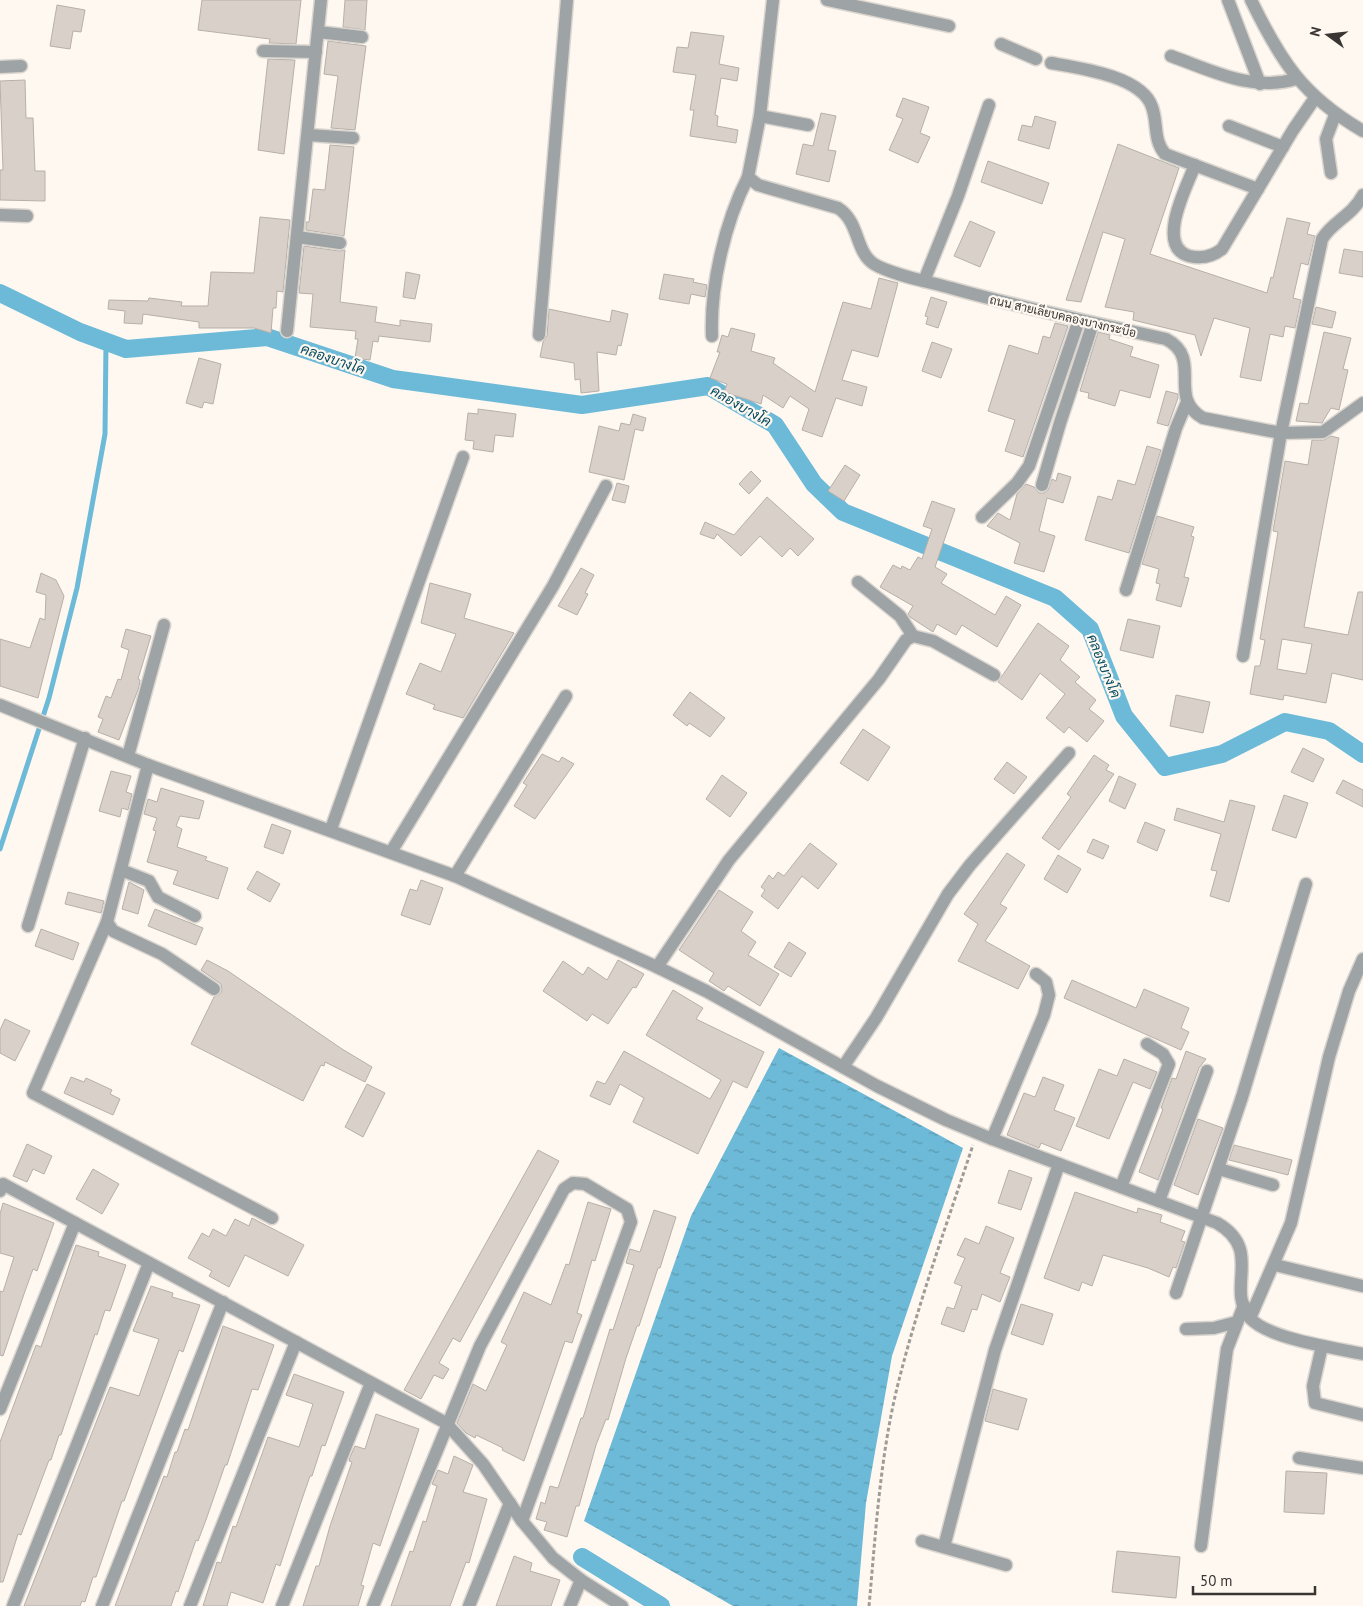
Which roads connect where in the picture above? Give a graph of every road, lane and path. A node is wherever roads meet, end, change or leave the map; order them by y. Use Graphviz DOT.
graph roads {
  1 [pos="322,0"];
  2 [pos="567,0"];
  3 [pos="773,0"];
  4 [pos="827,0"];
  5 [pos="1228,0"];
  6 [pos="1251,0"];
  7 [pos="949,26"];
  8 [pos="318,32"];
  9 [pos="362,38"];
  10 [pos="1001,44"];
  11 [pos="263,51"];
  12 [pos="316,52"];
  13 [pos="1171,56"];
  14 [pos="1036,59"];
  15 [pos="1050,63"];
  16 [pos="21,66"];
  17 [pos="0,68"];
  18 [pos="1296,78"];
  19 [pos="1260,84"];
  20 [pos="1315,98"];
  21 [pos="989,105"];
  22 [pos="1334,114"];
  23 [pos="760,116"];
  24 [pos="808,125"];
  25 [pos="1229,126"];
  26 [pos="1363,131"];
  27 [pos="308,135"];
  28 [pos="353,138"];
  29 [pos="1283,147"];
  30 [pos="1195,165"];
  31 [pos="1330,173"];
  32 [pos="748,177"];
  33 [pos="1258,189"];
  34 [pos="1363,195"];
  35 [pos="0,215"];
  36 [pos="28,216"];
  37 [pos="297,237"];
  38 [pos="340,243"];
  39 [pos="924,281"];
  40 [pos="1080,320"];
  41 [pos="1093,323"];
  42 [pos="287,331"];
  43 [pos="539,336"];
  44 [pos="712,336"];
  45 [pos="1187,402"];
  46 [pos="1363,403"];
  47 [pos="1281,433"];
  48 [pos="463,457"];
  49 [pos="606,486"];
  50 [pos="1042,486"];
  51 [pos="982,517"];
  52 [pos="858,582"];
  53 [pos="1126,590"];
  54 [pos="164,625"];
  55 [pos="913,636"];
  56 [pos="1243,656"];
  57 [pos="994,675"];
  58 [pos="566,696"];
  59 [pos="0,705"];
  60 [pos="85,738"];
  61 [pos="1069,754"];
  62 [pos="128,756"];
  63 [pos="148,765"];
  64 [pos="331,830"];
  65 [pos="391,852"];
  66 [pos="120,870"];
  67 [pos="455,876"];
  68 [pos="1306,884"];
  69 [pos="194,916"];
  70 [pos="107,922"];
  71 [pos="28,926"];
  72 [pos="1363,959"];
  73 [pos="657,967"];
  74 [pos="1036,974"];
  75 [pos="214,989"];
  76 [pos="1146,1044"];
  77 [pos="843,1067"];
  78 [pos="1207,1071"];
  79 [pos="977,1133"];
  80 [pos="992,1139"];
  81 [pos="1059,1164"];
  82 [pos="1219,1169"];
  83 [pos="1273,1185"];
  84 [pos="1121,1187"];
  85 [pos="0,1191"];
  86 [pos="1159,1201"];
  87 [pos="1200,1216"];
  88 [pos="272,1218"];
  89 [pos="75,1223"];
  90 [pos="149,1263"];
  91 [pos="1275,1265"];
  92 [pos="1362,1286"];
  93 [pos="1176,1292"];
  94 [pos="223,1302"];
  95 [pos="1244,1305"];
  96 [pos="1250,1318"];
  97 [pos="1237,1322"];
  98 [pos="1186,1329"];
  99 [pos="296,1342"];
  100 [pos="1322,1346"];
  101 [pos="1363,1354"];
  102 [pos="371,1382"];
  103 [pos="0,1409"];
  104 [pos="1363,1415"];
  105 [pos="446,1423"];
  106 [pos="1299,1458"];
  107 [pos="1363,1468"];
  108 [pos="510,1503"];
  109 [pos="522,1521"];
  110 [pos="922,1541"];
  111 [pos="1201,1546"];
  112 [pos="944,1547"];
  113 [pos="1006,1565"];
  114 [pos="581,1580"];
  115 [pos="12,1606"];
  116 [pos="102,1606"];
  117 [pos="190,1606"];
  118 [pos="282,1606"];
  119 [pos="373,1606"];
  120 [pos="469,1606"];
  121 [pos="570,1606"];
  122 [pos="622,1606"];
  123 [pos="869,1606"];
  1 -- 8 [label="street"];
  2 -- 43 [label="street"];
  3 -- 23 [label="street"];
  4 -- 7 [label="street"];
  5 -- 19 [label="street"];
  6 -- 18 [label="street"];
  8 -- 9 [label="street"];
  8 -- 12 [label="street"];
  10 -- 14 [label="street"];
  11 -- 12 [label="street"];
  12 -- 27 [label="street"];
  13 -- 19 [label="street"];
  15 -- 30 [label="street"];
  16 -- 17 [label="street"];
  18 -- 19 [label="street"];
  18 -- 20 [label="street"];
  20 -- 22 [label="street"];
  20 -- 29 [label="street"];
  21 -- 39 [label="street"];
  22 -- 26 [label="street"];
  22 -- 31 [label="street"];
  23 -- 24 [label="street"];
  23 -- 32 [label="street"];
  25 -- 29 [label="street"];
  27 -- 28 [label="street"];
  27 -- 37 [label="street"];
  29 -- 33 [label="street"];
  30 -- 33 [label="street"];
  30 -- 33 [label="street"];
  32 -- 39 [label="street, ถนน สายเลียบคลองบางกระบือ"];
  32 -- 44 [label="street"];
  34 -- 47 [label="street"];
  35 -- 36 [label="street"];
  37 -- 38 [label="street"];
  37 -- 42 [label="street"];
  39 -- 40 [label="street, ถนน สายเลียบคลองบางกระบือ"];
  40 -- 41 [label="street, ถนน สายเลียบคลองบางกระบือ"];
  40 -- 51 [label="street"];
  41 -- 45 [label="street, ถนน สายเลียบคลองบางกระบือ"];
  41 -- 50 [label="street"];
  45 -- 47 [label="street"];
  45 -- 53 [label="street"];
  46 -- 47 [label="street"];
  47 -- 56 [label="street"];
  48 -- 64 [label="street"];
  49 -- 65 [label="street"];
  52 -- 55 [label="street"];
  54 -- 62 [label="street"];
  55 -- 57 [label="street"];
  55 -- 73 [label="street"];
  58 -- 67 [label="street"];
  59 -- 60 [label="street"];
  60 -- 62 [label="street"];
  60 -- 71 [label="street"];
  61 -- 77 [label="street"];
  62 -- 63 [label="street"];
  63 -- 64 [label="street"];
  63 -- 66 [label="street"];
  64 -- 65 [label="street"];
  65 -- 67 [label="street"];
  66 -- 69 [label="street"];
  66 -- 70 [label="street"];
  67 -- 73 [label="street"];
  68 -- 82 [label="street"];
  70 -- 75 [label="street"];
  70 -- 88 [label="street"];
  72 -- 91 [label="street"];
  73 -- 77 [label="street"];
  74 -- 80 [label="street"];
  76 -- 84 [label="street"];
  77 -- 79 [label="street"];
  78 -- 86 [label="street"];
  79 -- 80 [label="street"];
  79 -- 123 [label="path"];
  80 -- 81 [label="street"];
  81 -- 84 [label="street"];
  81 -- 112 [label="street"];
  82 -- 83 [label="street"];
  82 -- 87 [label="street"];
  84 -- 86 [label="street"];
  85 -- 89 [label="street"];
  86 -- 87 [label="street"];
  87 -- 93 [label="street"];
  87 -- 95 [label="street"];
  89 -- 90 [label="street"];
  89 -- 103 [label="street"];
  90 -- 94 [label="street"];
  90 -- 115 [label="street"];
  91 -- 92 [label="street"];
  91 -- 96 [label="street"];
  94 -- 99 [label="street"];
  94 -- 116 [label="street"];
  95 -- 96 [label="street"];
  95 -- 97 [label="street"];
  96 -- 100 [label="street"];
  97 -- 98 [label="street"];
  97 -- 111 [label="street"];
  99 -- 102 [label="street"];
  99 -- 117 [label="street"];
  100 -- 101 [label="street"];
  100 -- 104 [label="street"];
  102 -- 105 [label="street"];
  102 -- 118 [label="street"];
  105 -- 108 [label="street"];
  105 -- 109 [label="street"];
  105 -- 119 [label="street"];
  106 -- 107 [label="street"];
  108 -- 109 [label="street"];
  108 -- 120 [label="street"];
  109 -- 114 [label="street"];
  110 -- 112 [label="street"];
  112 -- 113 [label="street"];
  114 -- 121 [label="street"];
  114 -- 122 [label="street"];
}
